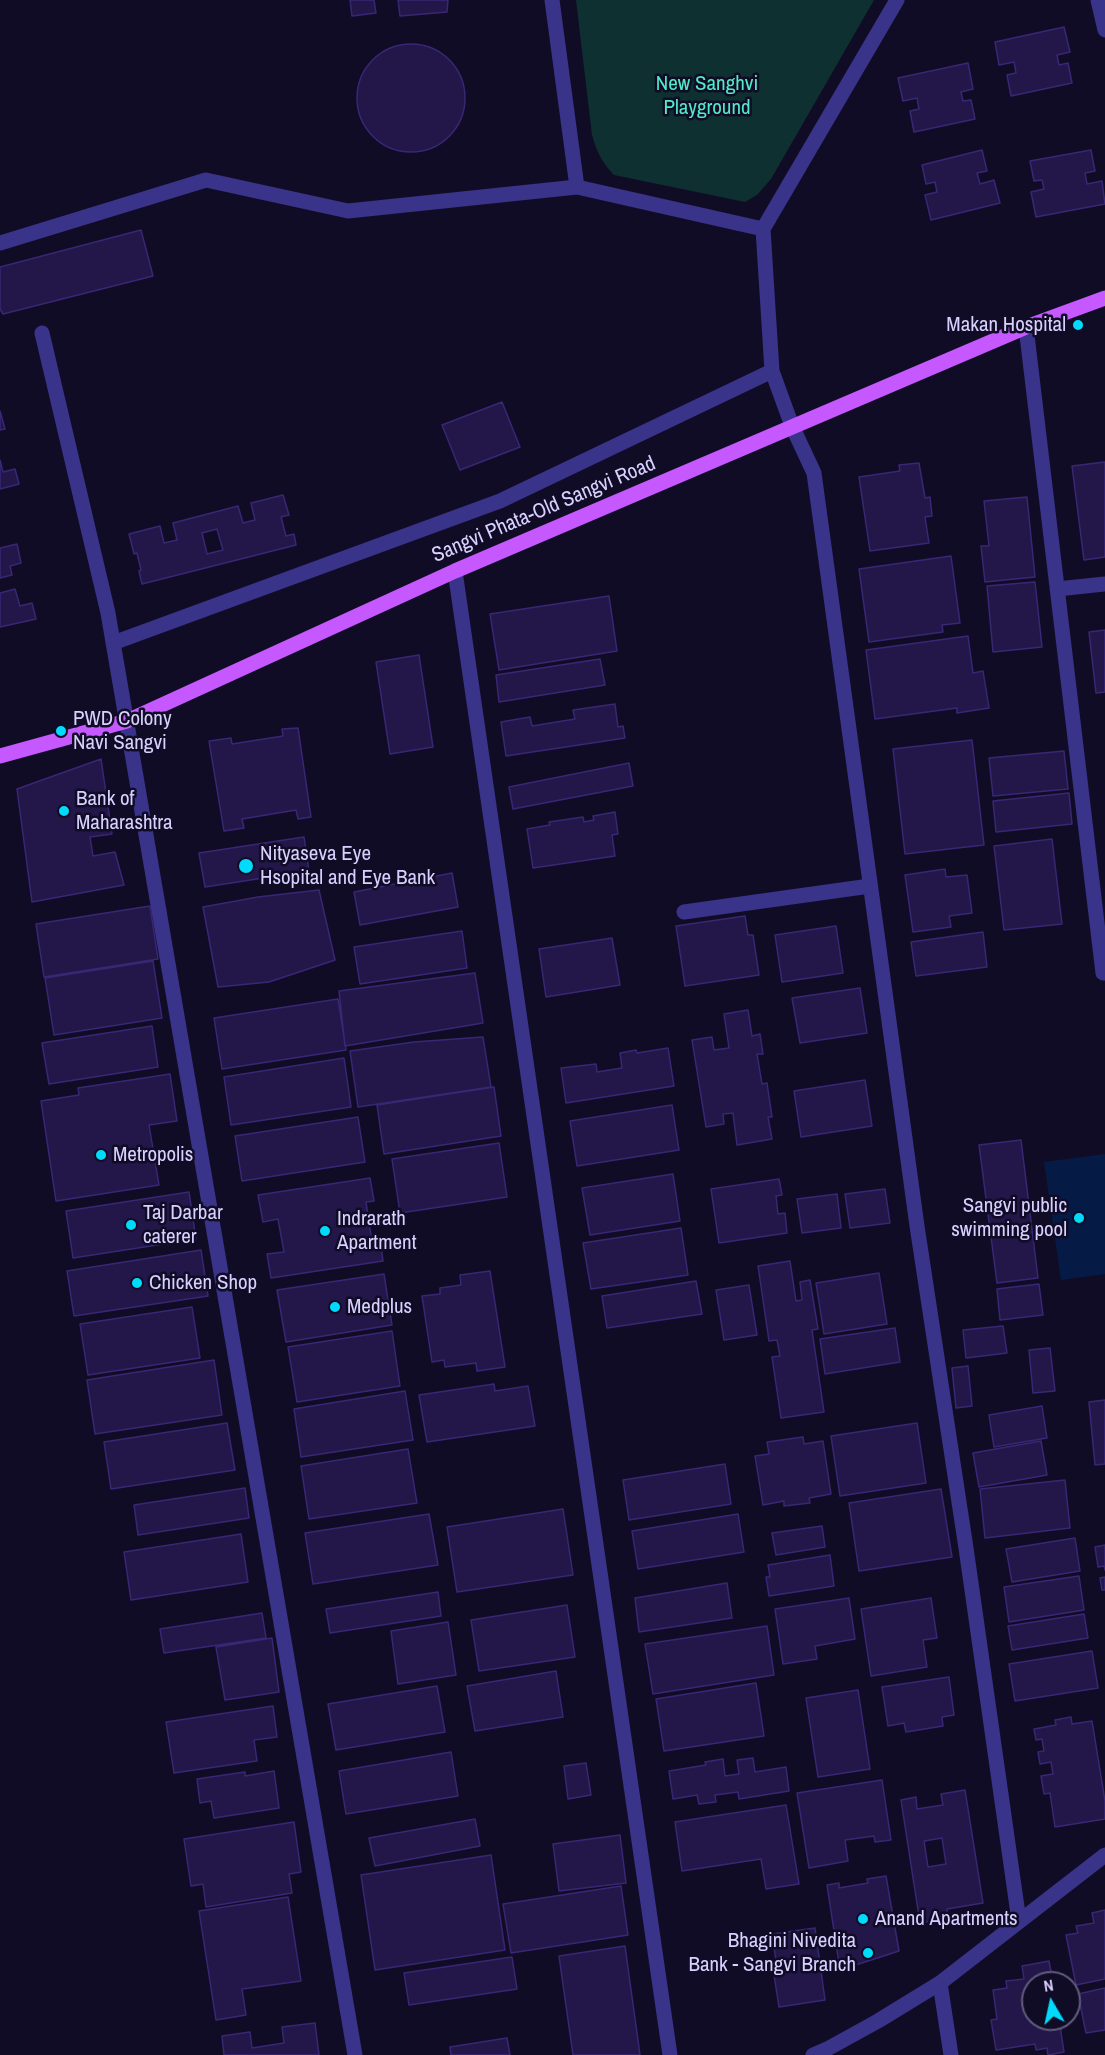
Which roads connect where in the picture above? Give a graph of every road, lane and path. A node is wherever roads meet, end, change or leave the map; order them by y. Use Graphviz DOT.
graph roads {
  1 [pos="552,0"];
  2 [pos="897,0"];
  3 [pos="1098,0"];
  4 [pos="1105,30"];
  5 [pos="577,187"];
  6 [pos="763,229"];
  7 [pos="0,243"];
  8 [pos="1105,298"];
  9 [pos="1026,327"];
  10 [pos="42,333"];
  11 [pos="772,371"];
  12 [pos="792,426"];
  13 [pos="455,571"];
  14 [pos="1105,584"];
  15 [pos="1057,589"];
  16 [pos="113,643"];
  17 [pos="127,721"];
  18 [pos="0,756"];
  19 [pos="870,886"];
  20 [pos="684,912"];
  21 [pos="1105,973"];
  22 [pos="1105,1855"];
  23 [pos="1018,1921"];
  24 [pos="940,1983"];
  25 [pos="355,2055"];
  26 [pos="670,2055"];
  27 [pos="813,2055"];
  28 [pos="951,2055"];
  1 -- 5 [label="street"];
  2 -- 6 [label="street"];
  3 -- 4 [label="street"];
  5 -- 6 [label="street"];
  5 -- 7 [label="street"];
  6 -- 11 [label="street"];
  8 -- 9 [label="main road, Sangvi Phata-Old Sangvi Road"];
  9 -- 12 [label="main road, Sangvi Phata-Old Sangvi Road"];
  9 -- 15 [label="street"];
  10 -- 16 [label="street"];
  11 -- 12 [label="street"];
  11 -- 16 [label="street"];
  12 -- 13 [label="main road, Sangvi Phata-Old Sangvi Road"];
  12 -- 19 [label="street"];
  13 -- 17 [label="main road, Sangvi Phata-Old Sangvi Road"];
  13 -- 26 [label="street"];
  14 -- 15 [label="street"];
  15 -- 21 [label="street"];
  16 -- 17 [label="street"];
  17 -- 18 [label="main road, Sangvi Phata-Old Sangvi Road"];
  17 -- 25 [label="street"];
  19 -- 20 [label="street"];
  19 -- 23 [label="street"];
  22 -- 23 [label="street"];
  23 -- 24 [label="street"];
  24 -- 27 [label="street"];
  24 -- 28 [label="street"];
}
